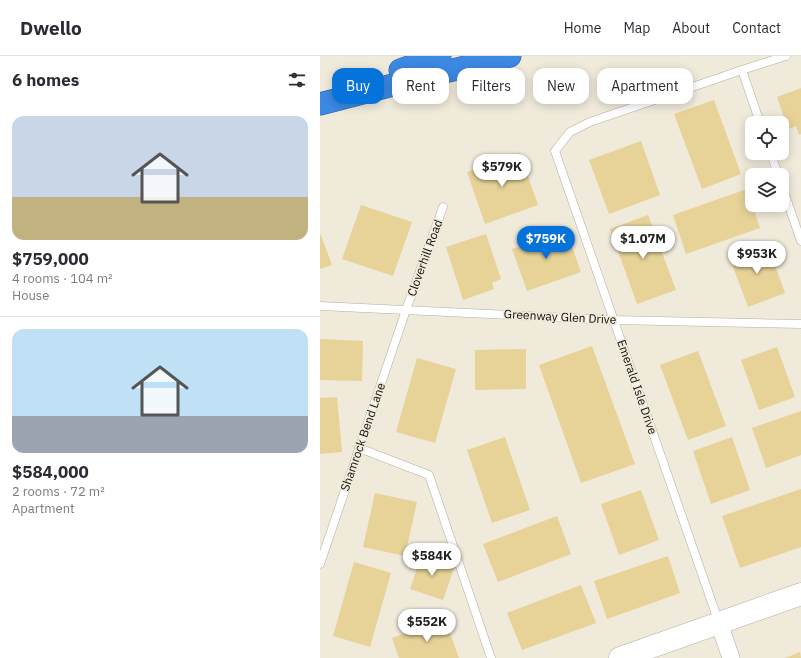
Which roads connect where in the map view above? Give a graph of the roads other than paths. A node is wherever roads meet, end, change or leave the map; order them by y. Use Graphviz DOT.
graph roads {
  1 [pos="440,56"];
  2 [pos="510,56"];
  3 [pos="786,56"];
  4 [pos="742,70"];
  5 [pos="320,99"];
  6 [pos="320,104"];
  7 [pos="758,116"];
  8 [pos="789,206"];
  9 [pos="443,207"];
  10 [pos="801,241"];
  11 [pos="320,306"];
  12 [pos="406,310"];
  13 [pos="613,320"];
  14 [pos="801,324"];
  15 [pos="359,448"];
  16 [pos="320,564"];
  17 [pos="801,594"];
  18 [pos="719,623"];
  19 [pos="491,658"];
  20 [pos="620,658"];
  21 [pos="731,658"];
  1 -- 5 [label="highway"];
  2 -- 6 [label="highway"];
  3 -- 4 [label="lane"];
  4 -- 7 [label="lane"];
  4 -- 13 [label="lane, Emerald Isle Drive"];
  8 -- 10 [label="lane"];
  9 -- 12 [label="lane, Cloverhill Road"];
  11 -- 12 [label="lane, Greenway Glen Drive"];
  12 -- 13 [label="lane, Greenway Glen Drive"];
  12 -- 15 [label="lane, Shamrock Bend Lane"];
  13 -- 14 [label="lane, Greenway Glen Drive"];
  13 -- 18 [label="lane, Emerald Isle Drive"];
  15 -- 16 [label="lane, Shamrock Bend Lane"];
  15 -- 19 [label="lane"];
  17 -- 18 [label="street"];
  18 -- 20 [label="street"];
  18 -- 21 [label="street"];
}
